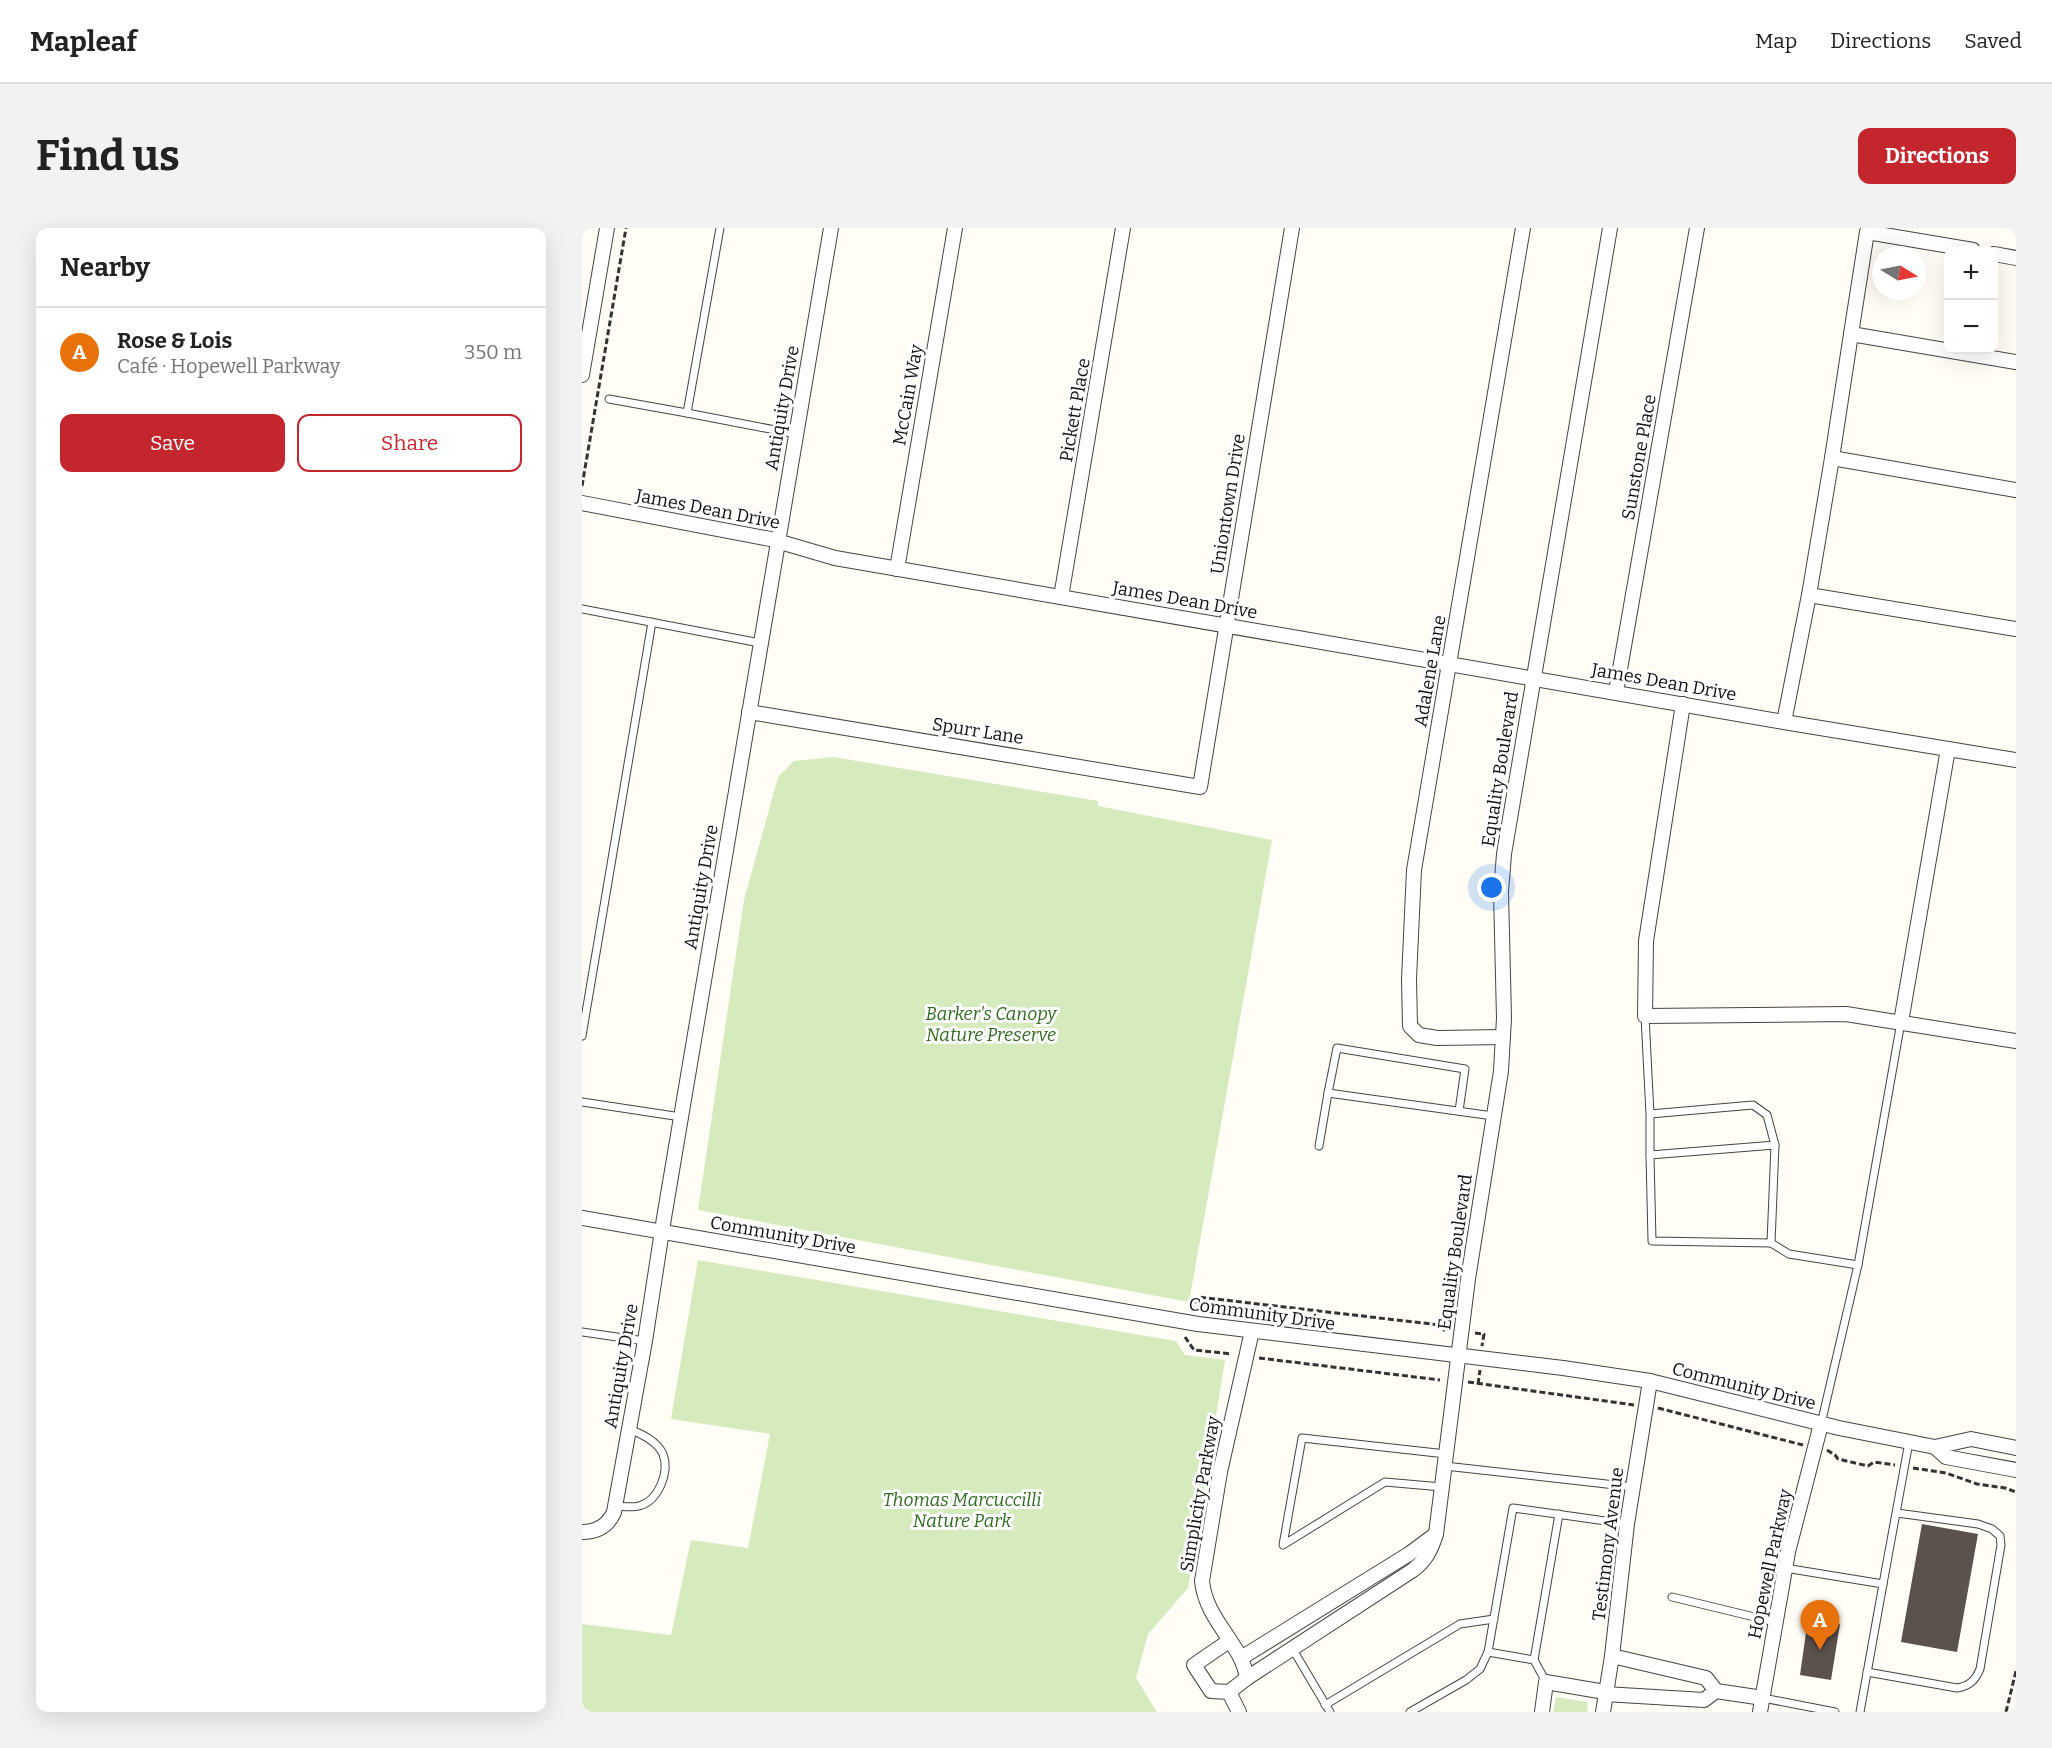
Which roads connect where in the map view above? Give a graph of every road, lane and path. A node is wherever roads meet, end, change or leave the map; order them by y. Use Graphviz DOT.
graph roads {
  1 [pos="608,228"];
  2 [pos="626,228"];
  3 [pos="720,228"];
  4 [pos="831,228"];
  5 [pos="955,228"];
  6 [pos="1124,228"];
  7 [pos="1292,228"];
  8 [pos="1523,228"];
  9 [pos="1610,228"];
  10 [pos="1697,228"];
  11 [pos="1867,230"];
  12 [pos="1952,246"];
  13 [pos="1998,255"];
  14 [pos="2016,258"];
  15 [pos="1851,334"];
  16 [pos="2016,362"];
  17 [pos="582,375"];
  18 [pos="609,399"];
  19 [pos="687,413"];
  20 [pos="796,434"];
  21 [pos="1832,458"];
  22 [pos="582,486"];
  23 [pos="2016,490"];
  24 [pos="582,502"];
  25 [pos="778,541"];
  26 [pos="897,569"];
  27 [pos="1809,595"];
  28 [pos="1061,597"];
  29 [pos="582,609"];
  30 [pos="652,622"];
  31 [pos="1226,625"];
  32 [pos="2016,628"];
  33 [pos="760,643"];
  34 [pos="1449,663"];
  35 [pos="1534,678"];
  36 [pos="1616,692"];
  37 [pos="1683,704"];
  38 [pos="749,712"];
  39 [pos="1784,722"];
  40 [pos="1948,749"];
  41 [pos="2016,760"];
  42 [pos="1200,787"];
  43 [pos="1645,1016"];
  44 [pos="1901,1022"];
  45 [pos="582,1036"];
  46 [pos="1503,1037"];
  47 [pos="2016,1041"];
  48 [pos="1328,1093"];
  49 [pos="582,1102"];
  50 [pos="1458,1111"];
  51 [pos="1650,1114"];
  52 [pos="1493,1116"];
  53 [pos="681,1117"];
  54 [pos="1775,1145"];
  55 [pos="1319,1146"];
  56 [pos="1650,1155"];
  57 [pos="582,1218"];
  58 [pos="662,1232"];
  59 [pos="1771,1243"];
  60 [pos="1858,1265"];
  61 [pos="1187,1310"];
  62 [pos="1252,1331"];
  63 [pos="582,1332"];
  64 [pos="1462,1332"];
  65 [pos="645,1341"];
  66 [pos="1458,1356"];
  67 [pos="1481,1359"];
  68 [pos="1650,1381"];
  69 [pos="1478,1383"];
  70 [pos="1821,1424"];
  71 [pos="629,1428"];
  72 [pos="1909,1442"];
  73 [pos="1935,1447"];
  74 [pos="2016,1448"];
  75 [pos="1446,1460"];
  76 [pos="2016,1470"];
  77 [pos="1633,1487"];
  78 [pos="1442,1488"];
  79 [pos="615,1506"];
  80 [pos="1897,1513"];
  81 [pos="1559,1514"];
  82 [pos="1627,1524"];
  83 [pos="582,1532"];
  84 [pos="1436,1534"];
  85 [pos="1785,1568"];
  86 [pos="1883,1584"];
  87 [pos="1672,1597"];
  88 [pos="1494,1619"];
  89 [pos="1775,1622"];
  90 [pos="1229,1641"];
  91 [pos="1292,1648"];
  92 [pos="1488,1652"];
  93 [pos="1612,1656"];
  94 [pos="1241,1658"];
  95 [pos="1534,1660"];
  96 [pos="2016,1671"];
  97 [pos="1867,1672"];
  98 [pos="1247,1678"];
  99 [pos="1546,1682"];
  100 [pos="1716,1691"];
  101 [pos="1229,1692"];
  102 [pos="1605,1693"];
  103 [pos="1326,1705"];
  104 [pos="1762,1705"];
  105 [pos="1239,1712"];
  106 [pos="1330,1712"];
  107 [pos="1410,1712"];
  108 [pos="1542,1712"];
  109 [pos="1603,1712"];
  110 [pos="1835,1712"];
  111 [pos="1860,1712"];
  112 [pos="2006,1712"];
  1 -- 17 [label="street"];
  2 -- 22 [label="path"];
  3 -- 19 [label="lane"];
  4 -- 20 [label="street, Antiquity Drive"];
  5 -- 26 [label="street, McCain Way"];
  6 -- 28 [label="street, Pickett Place"];
  7 -- 31 [label="street, Uniontown Drive"];
  8 -- 34 [label="street, Adalene Lane"];
  9 -- 35 [label="street, Equality Boulevard"];
  10 -- 36 [label="street, Sunstone Place"];
  11 -- 12 [label="street"];
  11 -- 15 [label="street"];
  13 -- 14 [label="street"];
  15 -- 16 [label="street"];
  15 -- 21 [label="street"];
  18 -- 19 [label="lane"];
  19 -- 20 [label="lane"];
  20 -- 25 [label="street, Antiquity Drive"];
  21 -- 23 [label="street"];
  21 -- 27 [label="street"];
  24 -- 25 [label="street, James Dean Drive"];
  25 -- 26 [label="street, James Dean Drive"];
  25 -- 33 [label="street, Antiquity Drive"];
  26 -- 28 [label="street, James Dean Drive"];
  27 -- 32 [label="street"];
  27 -- 39 [label="street"];
  28 -- 31 [label="street, James Dean Drive"];
  29 -- 30 [label="lane"];
  30 -- 33 [label="lane"];
  30 -- 45 [label="lane"];
  31 -- 34 [label="street, James Dean Drive"];
  31 -- 42 [label="street, Uniontown Drive"];
  33 -- 38 [label="street, Antiquity Drive"];
  34 -- 35 [label="street, James Dean Drive"];
  34 -- 46 [label="street, Adalene Lane"];
  35 -- 36 [label="street, James Dean Drive"];
  35 -- 46 [label="street, Equality Boulevard"];
  36 -- 37 [label="street, James Dean Drive"];
  37 -- 39 [label="street, James Dean Drive"];
  37 -- 43 [label="street"];
  38 -- 42 [label="street, Spurr Lane"];
  38 -- 53 [label="street, Antiquity Drive"];
  39 -- 40 [label="street, James Dean Drive"];
  40 -- 41 [label="street, James Dean Drive"];
  40 -- 44 [label="street"];
  43 -- 44 [label="street"];
  43 -- 51 [label="lane"];
  44 -- 47 [label="street"];
  44 -- 60 [label="lane"];
  46 -- 52 [label="street, Equality Boulevard"];
  48 -- 50 [label="lane"];
  48 -- 50 [label="lane"];
  48 -- 55 [label="lane"];
  49 -- 53 [label="lane"];
  50 -- 52 [label="lane"];
  51 -- 54 [label="lane"];
  51 -- 56 [label="lane"];
  52 -- 64 [label="street, Equality Boulevard"];
  53 -- 58 [label="street, Antiquity Drive"];
  54 -- 56 [label="lane"];
  54 -- 59 [label="lane"];
  56 -- 59 [label="lane"];
  57 -- 58 [label="street, Community Drive"];
  58 -- 62 [label="street, Community Drive"];
  58 -- 65 [label="street, Antiquity Drive"];
  59 -- 60 [label="lane"];
  60 -- 70 [label="lane"];
  61 -- 64 [label="path"];
  62 -- 66 [label="street, Community Drive"];
  62 -- 90 [label="street, Simplicity Parkway"];
  63 -- 65 [label="lane"];
  64 -- 66 [label="street, Equality Boulevard"];
  64 -- 67 [label="path"];
  65 -- 71 [label="street, Antiquity Drive"];
  66 -- 67 [label="street, Community Drive"];
  66 -- 75 [label="street, Equality Boulevard"];
  67 -- 68 [label="street, Community Drive"];
  67 -- 69 [label="path"];
  68 -- 70 [label="street, Community Drive"];
  68 -- 77 [label="street, Testimony Avenue"];
  70 -- 72 [label="street, Community Drive"];
  70 -- 85 [label="street, Hopewell Parkway"];
  71 -- 79 [label="street, Antiquity Drive"];
  71 -- 79 [label="lane"];
  72 -- 73 [label="street, Community Drive"];
  72 -- 80 [label="lane"];
  73 -- 74 [label="street, Community Drive"];
  73 -- 76 [label="street, Community Drive"];
  75 -- 77 [label="lane"];
  75 -- 78 [label="street, Equality Boulevard"];
  75 -- 78 [label="lane"];
  77 -- 82 [label="street, Testimony Avenue"];
  78 -- 84 [label="street, Equality Boulevard"];
  79 -- 83 [label="street, Antiquity Drive"];
  80 -- 86 [label="lane"];
  80 -- 97 [label="lane"];
  81 -- 82 [label="lane"];
  81 -- 88 [label="lane"];
  81 -- 95 [label="lane"];
  82 -- 93 [label="street, Testimony Avenue"];
  84 -- 91 [label="street, Equality Boulevard"];
  84 -- 94 [label="street"];
  85 -- 86 [label="lane"];
  85 -- 89 [label="street, Hopewell Parkway"];
  86 -- 97 [label="lane"];
  87 -- 89 [label="lane"];
  88 -- 92 [label="lane"];
  88 -- 103 [label="lane"];
  89 -- 104 [label="street, Hopewell Parkway"];
  90 -- 94 [label="street"];
  90 -- 101 [label="street"];
  91 -- 98 [label="street, Equality Boulevard"];
  91 -- 103 [label="lane"];
  92 -- 95 [label="lane"];
  92 -- 107 [label="lane"];
  93 -- 100 [label="street"];
  93 -- 102 [label="street, Testimony Avenue"];
  94 -- 98 [label="street"];
  95 -- 99 [label="lane"];
  96 -- 112 [label="path"];
  97 -- 111 [label="lane"];
  98 -- 101 [label="street"];
  99 -- 102 [label="street"];
  99 -- 108 [label="street"];
  100 -- 102 [label="street"];
  100 -- 104 [label="street"];
  101 -- 105 [label="street"];
  102 -- 109 [label="street, Testimony Avenue"];
  103 -- 106 [label="lane"];
  104 -- 110 [label="lane"];
}
